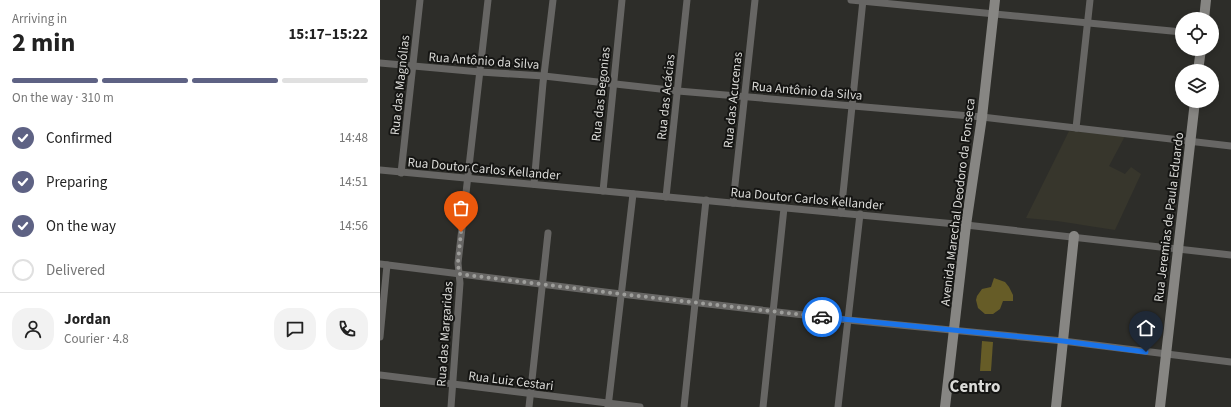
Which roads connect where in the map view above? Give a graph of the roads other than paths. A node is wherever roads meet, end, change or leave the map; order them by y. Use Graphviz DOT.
graph roads {
  1 [pos="420,0"];
  2 [pos="488,0"];
  3 [pos="553,0"];
  4 [pos="622,0"];
  5 [pos="687,0"];
  6 [pos="755,0"];
  7 [pos="851,0"];
  8 [pos="863,0"];
  9 [pos="995,0"];
  10 [pos="1090,0"];
  11 [pos="1206,0"];
  12 [pos="1205,12"];
  13 [pos="993,13"];
  14 [pos="1088,23"];
  15 [pos="1175,31"];
  16 [pos="380,63"];
  17 [pos="413,67"];
  18 [pos="480,72"];
  19 [pos="544,76"];
  20 [pos="613,85"];
  21 [pos="678,92"];
  22 [pos="745,96"];
  23 [pos="852,106"];
  24 [pos="1194,108"];
  25 [pos="982,117"];
  26 [pos="1076,128"];
  27 [pos="1190,140"];
  28 [pos="1231,146"];
  29 [pos="380,170"];
  30 [pos="401,172"];
  31 [pos="467,179"];
  32 [pos="534,184"];
  33 [pos="603,191"];
  34 [pos="633,194"];
  35 [pos="666,197"];
  36 [pos="706,200"];
  37 [pos="733,203"];
  38 [pos="784,208"];
  39 [pos="841,213"];
  40 [pos="860,214"];
  41 [pos="966,224"];
  42 [pos="548,233"];
  43 [pos="1074,236"];
  44 [pos="1178,249"];
  45 [pos="1231,255"];
  46 [pos="384,265"];
  47 [pos="459,274"];
  48 [pos="543,284"];
  49 [pos="621,294"];
  50 [pos="695,302"];
  51 [pos="773,311"];
  52 [pos="848,320"];
  53 [pos="954,329"];
  54 [pos="380,337"];
  55 [pos="1063,341"];
  56 [pos="1166,354"];
  57 [pos="1231,362"];
  58 [pos="380,375"];
  59 [pos="453,385"];
  60 [pos="530,394"];
  61 [pos="608,405"];
  62 [pos="451,407"];
  63 [pos="529,407"];
  64 [pos="640,407"];
  65 [pos="684,407"];
  66 [pos="763,407"];
  67 [pos="838,407"];
  68 [pos="945,407"];
  69 [pos="1056,407"];
  70 [pos="1160,407"];
  1 -- 17 [label="street, Rua das Magnólias"];
  2 -- 18 [label="street, Rua das Margaridas"];
  3 -- 19 [label="street"];
  4 -- 20 [label="street, Rua das Begonias"];
  5 -- 21 [label="street, Rua das Acácias"];
  6 -- 22 [label="street, Rua das Acucenas"];
  7 -- 8 [label="street"];
  8 -- 13 [label="street"];
  8 -- 23 [label="street"];
  9 -- 13 [label="street, Avenida Marechal Deodoro da Fonseca"];
  10 -- 14 [label="street"];
  11 -- 12 [label="street"];
  13 -- 14 [label="street"];
  13 -- 25 [label="street, Avenida Marechal Deodoro da Fonseca"];
  14 -- 15 [label="street"];
  14 -- 26 [label="street"];
  16 -- 17 [label="street, Rua Antônio da Silva"];
  17 -- 18 [label="street, Rua Antônio da Silva"];
  17 -- 30 [label="street, Rua das Magnólias"];
  18 -- 19 [label="street, Rua Antônio da Silva"];
  18 -- 31 [label="street, Rua das Margaridas"];
  19 -- 20 [label="street, Rua Antônio da Silva"];
  19 -- 32 [label="street"];
  20 -- 21 [label="street, Rua Antônio da Silva"];
  20 -- 33 [label="street, Rua das Begonias"];
  21 -- 22 [label="street, Rua Antônio da Silva"];
  21 -- 35 [label="street, Rua das Acácias"];
  22 -- 23 [label="street, Rua Antônio da Silva"];
  22 -- 37 [label="street, Rua das Acucenas"];
  23 -- 25 [label="street, Rua Antônio da Silva"];
  23 -- 39 [label="street"];
  24 -- 27 [label="street, Rua Jeremias de Paula Eduardo"];
  25 -- 26 [label="street, Rua Antônio da Silva"];
  25 -- 41 [label="street, Avenida Marechal Deodoro da Fonseca"];
  26 -- 27 [label="street, Rua Antônio da Silva"];
  27 -- 28 [label="street, Rua Antônio da Silva"];
  27 -- 44 [label="street, Rua Jeremias de Paula Eduardo"];
  29 -- 30 [label="street, Rua Doutor Carlos Kellander"];
  30 -- 31 [label="street, Rua Doutor Carlos Kellander"];
  31 -- 32 [label="street, Rua Doutor Carlos Kellander"];
  31 -- 47 [label="street, Rua das Margaridas"];
  32 -- 33 [label="street, Rua Doutor Carlos Kellander"];
  33 -- 34 [label="street, Rua Doutor Carlos Kellander"];
  34 -- 35 [label="street, Rua Doutor Carlos Kellander"];
  34 -- 49 [label="street"];
  35 -- 36 [label="street, Rua Doutor Carlos Kellander"];
  36 -- 37 [label="street, Rua Doutor Carlos Kellander"];
  36 -- 50 [label="street"];
  37 -- 38 [label="street, Rua Doutor Carlos Kellander"];
  38 -- 39 [label="street, Rua Doutor Carlos Kellander"];
  38 -- 51 [label="street"];
  39 -- 40 [label="street, Rua Doutor Carlos Kellander"];
  40 -- 41 [label="street, Rua Doutor Carlos Kellander"];
  40 -- 52 [label="street"];
  41 -- 43 [label="street, Rua Doutor Carlos Kellander"];
  41 -- 53 [label="street, Avenida Marechal Deodoro da Fonseca"];
  42 -- 48 [label="street"];
  43 -- 44 [label="street, Rua Doutor Carlos Kellander"];
  43 -- 55 [label="street"];
  44 -- 45 [label="street, Rua Doutor Carlos Kellander"];
  44 -- 56 [label="street, Rua Jeremias de Paula Eduardo"];
  46 -- 47 [label="street"];
  46 -- 54 [label="street"];
  47 -- 48 [label="street"];
  47 -- 59 [label="street, Rua das Margaridas"];
  48 -- 49 [label="street"];
  48 -- 60 [label="street"];
  49 -- 50 [label="street"];
  49 -- 61 [label="street"];
  50 -- 51 [label="street"];
  50 -- 65 [label="street"];
  51 -- 52 [label="street"];
  51 -- 66 [label="street"];
  52 -- 53 [label="street"];
  52 -- 67 [label="street"];
  53 -- 55 [label="street"];
  53 -- 68 [label="street, Avenida Marechal Deodoro da Fonseca"];
  55 -- 56 [label="street"];
  55 -- 69 [label="street"];
  56 -- 57 [label="street"];
  56 -- 70 [label="street, Rua Jeremias de Paula Eduardo"];
  58 -- 59 [label="street, Rua Luiz Cestari"];
  59 -- 60 [label="street, Rua Luiz Cestari"];
  59 -- 62 [label="street, Rua das Margaridas"];
  60 -- 61 [label="street, Rua Luiz Cestari"];
  60 -- 63 [label="street"];
  61 -- 64 [label="street, Rua Luiz Cestari"];
}
